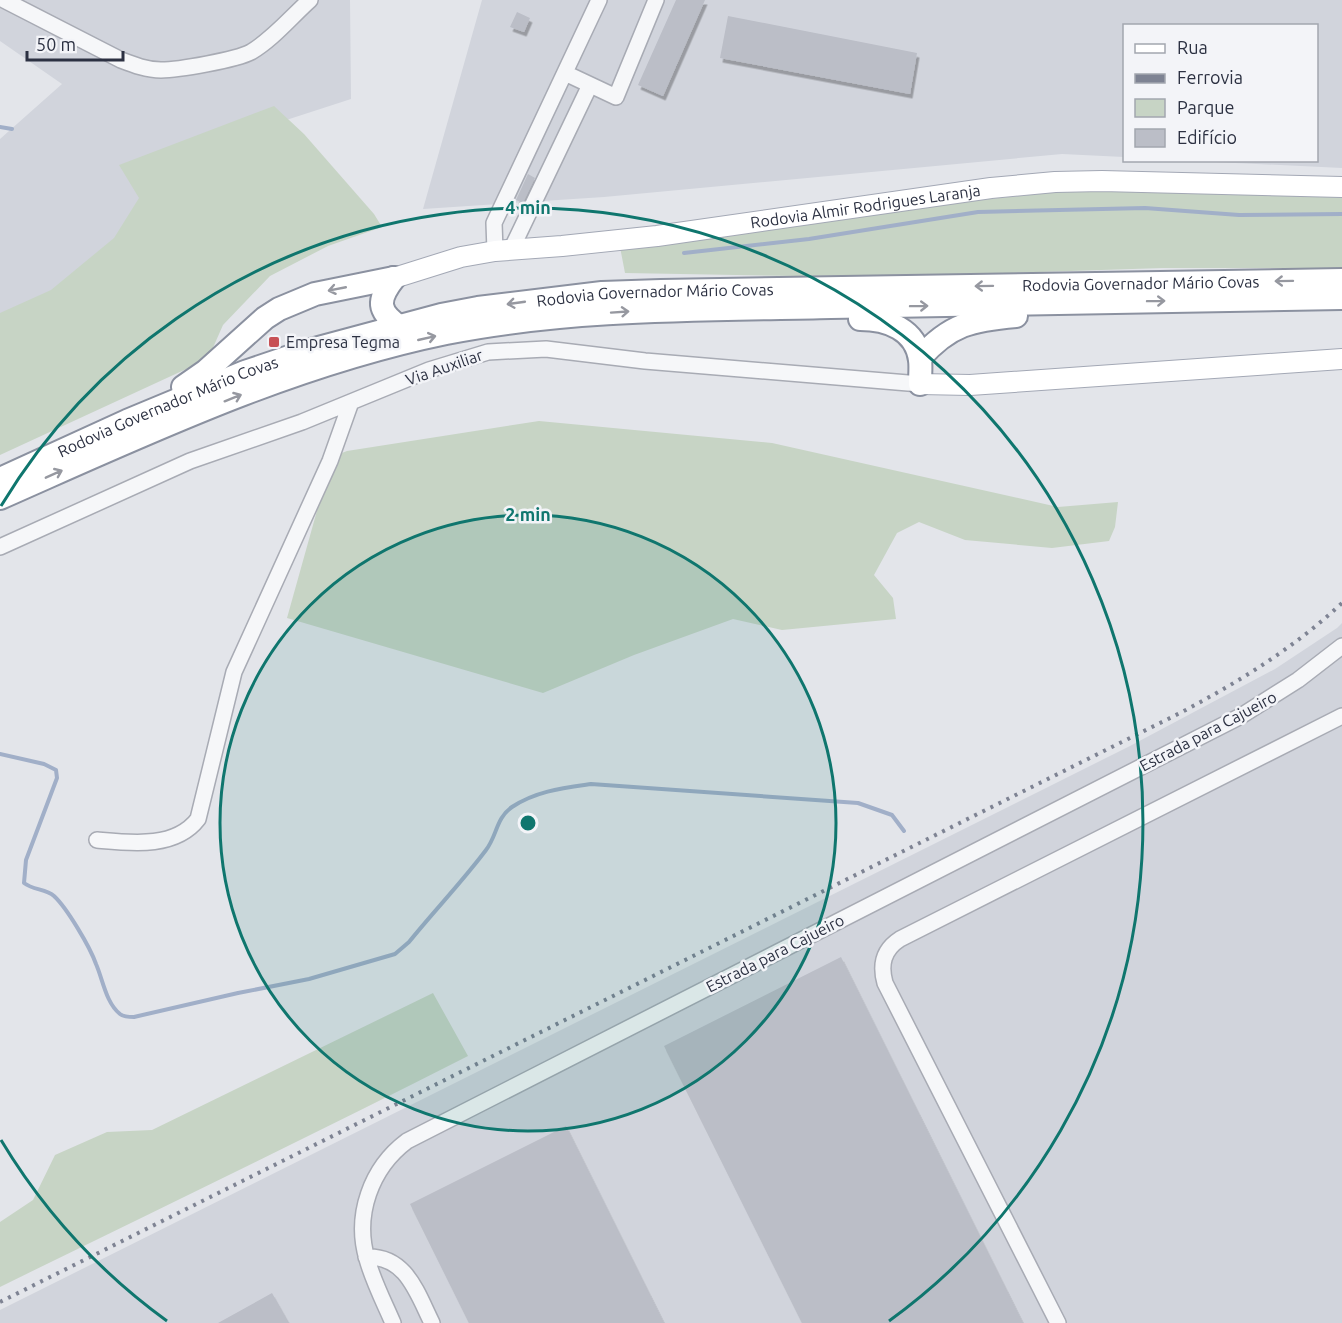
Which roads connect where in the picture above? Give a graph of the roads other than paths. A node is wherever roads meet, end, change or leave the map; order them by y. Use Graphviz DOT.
graph roads {
  1 [pos="4,0"];
  2 [pos="310,0"];
  3 [pos="599,0"];
  4 [pos="656,0"];
  5 [pos="565,73"];
  6 [pos="591,85"];
  7 [pos="1342,187"];
  8 [pos="503,250"];
  9 [pos="394,278"];
  10 [pos="1342,280"];
  11 [pos="1342,298"];
  12 [pos="1121,301"];
  13 [pos="760,309"];
  14 [pos="400,327"];
  15 [pos="920,358"];
  16 [pos="1342,358"];
  17 [pos="920,384"];
  18 [pos="351,402"];
  19 [pos="127,421"];
  20 [pos="0,480"];
  21 [pos="0,498"];
  22 [pos="0,547"];
  23 [pos="1342,646"];
  24 [pos="1342,716"];
  25 [pos="97,840"];
  26 [pos="366,1257"];
  27 [pos="393,1323"];
  28 [pos="432,1323"];
  29 [pos="1058,1323"];
  1 -- 2 [label="street"];
  3 -- 5 [label="street"];
  4 -- 6 [label="street"];
  5 -- 6 [label="street"];
  5 -- 8 [label="street"];
  6 -- 8 [label="street"];
  7 -- 8 [label="main road, Rodovia Almir Rodrigues Laranja"];
  8 -- 9 [label="main road, Rodovia Almir Rodrigues Laranja"];
  9 -- 14 [label="highway"];
  9 -- 19 [label="highway, one-way"];
  10 -- 14 [label="highway, Rodovia Governador Mário Covas, one-way"];
  12 -- 11 [label="highway, Rodovia Governador Mário Covas, one-way"];
  13 -- 12 [label="highway, Rodovia Governador Mário Covas, one-way"];
  12 -- 15 [label="highway"];
  13 -- 15 [label="highway"];
  21 -- 13 [label="highway, Rodovia Governador Mário Covas, one-way"];
  14 -- 19 [label="highway, Rodovia Governador Mário Covas"];
  15 -- 17 [label="highway"];
  16 -- 17 [label="main road"];
  17 -- 18 [label="street, Via Auxiliar"];
  18 -- 22 [label="street, Via Auxiliar"];
  18 -- 25 [label="street"];
  19 -- 20 [label="highway, Rodovia Governador Mário Covas"];
  23 -- 26 [label="street, Estrada para Cajueiro"];
  24 -- 29 [label="street"];
  26 -- 27 [label="street, Estrada para Cajueiro"];
  26 -- 28 [label="street"];
}
